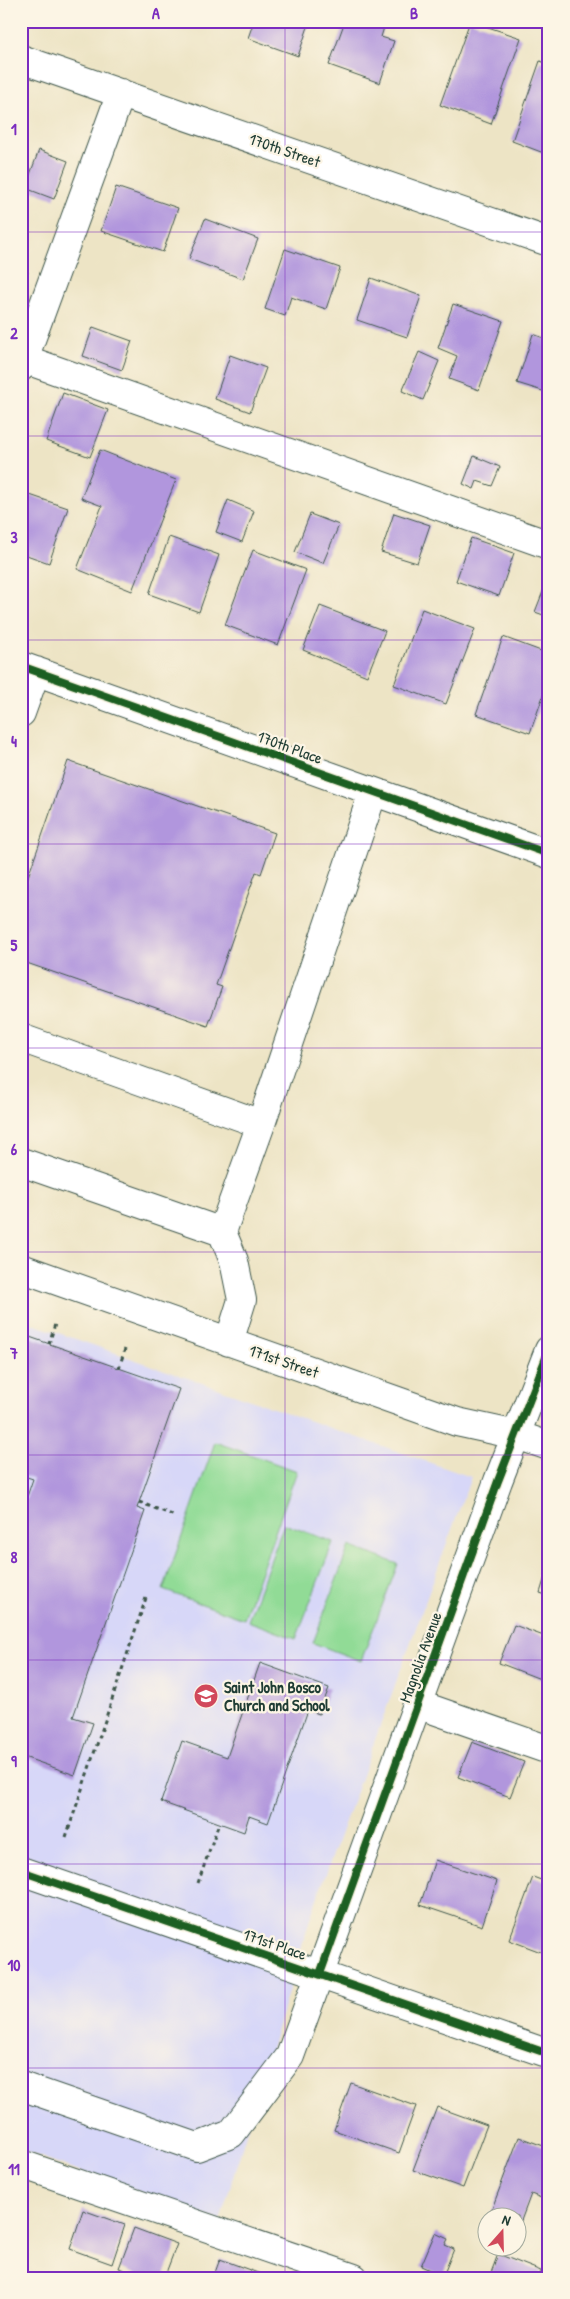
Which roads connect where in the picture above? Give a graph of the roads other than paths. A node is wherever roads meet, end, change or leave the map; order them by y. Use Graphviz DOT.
graph roads {
  1 [pos="21,59"];
  2 [pos="121,94"];
  3 [pos="549,242"];
  4 [pos="23,363"];
  5 [pos="549,545"];
  6 [pos="28,668"];
  7 [pos="21,713"];
  8 [pos="374,792"];
  9 [pos="549,854"];
  10 [pos="21,1038"];
  11 [pos="261,1124"];
  12 [pos="21,1162"];
  13 [pos="222,1232"];
  14 [pos="21,1268"];
  15 [pos="229,1342"];
  16 [pos="549,1350"];
  17 [pos="517,1435"];
  18 [pos="549,1446"];
  19 [pos="417,1704"];
  20 [pos="549,1750"];
  21 [pos="21,1871"];
  22 [pos="320,1974"];
  23 [pos="549,2054"];
  24 [pos="21,2086"];
  25 [pos="21,2164"];
  26 [pos="354,2278"];
  1 -- 2 [label="street, 170th Street"];
  2 -- 3 [label="street, 170th Street"];
  2 -- 4 [label="street"];
  4 -- 5 [label="street"];
  6 -- 7 [label="street"];
  6 -- 8 [label="street, 170th Place"];
  8 -- 9 [label="street, 170th Place"];
  8 -- 11 [label="street"];
  10 -- 11 [label="street"];
  11 -- 13 [label="street"];
  12 -- 13 [label="street"];
  13 -- 15 [label="street"];
  14 -- 15 [label="street, 171st Street"];
  15 -- 17 [label="street, 171st Street"];
  16 -- 17 [label="street, Magnolia Avenue"];
  17 -- 18 [label="street, 171st Street"];
  17 -- 19 [label="street, Magnolia Avenue"];
  19 -- 20 [label="street"];
  19 -- 22 [label="street, Magnolia Avenue"];
  21 -- 22 [label="street, 171st Place"];
  22 -- 23 [label="street, 171st Place"];
  22 -- 24 [label="street, Magnolia Avenue"];
  25 -- 26 [label="street"];
}
